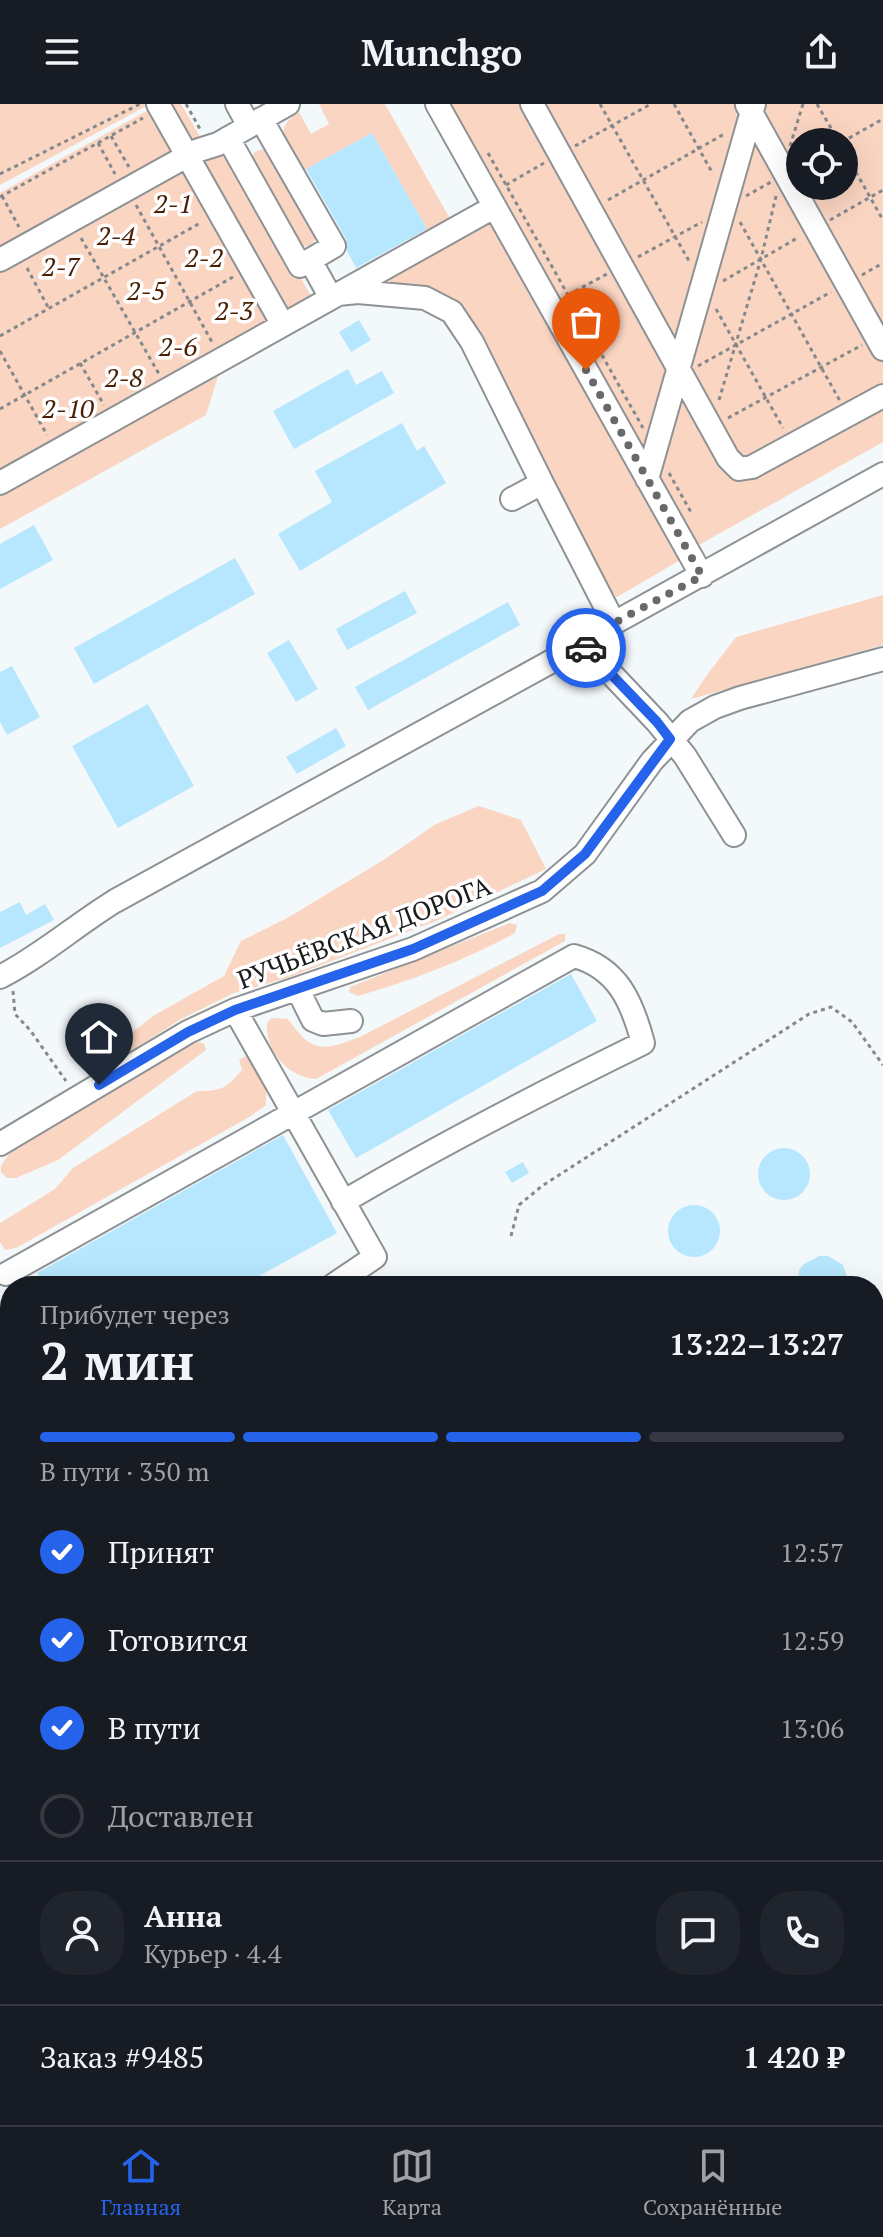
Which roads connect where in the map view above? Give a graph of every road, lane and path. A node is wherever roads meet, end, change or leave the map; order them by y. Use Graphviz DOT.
graph roads {
  1 [pos="186,104"];
  2 [pos="238,104"];
  3 [pos="288,104"];
  4 [pos="437,104"];
  5 [pos="532,104"];
  6 [pos="651,104"];
  7 [pos="674,104"];
  8 [pos="803,104"];
  9 [pos="817,104"];
  10 [pos="153,105"];
  11 [pos="750,110"];
  12 [pos="883,119"];
  13 [pos="255,122"];
  14 [pos="832,128"];
  15 [pos="858,132"];
  16 [pos="111,136"];
  17 [pos="219,142"];
  18 [pos="98,143"];
  19 [pos="483,144"];
  20 [pos="699,149"];
  21 [pos="560,154"];
  22 [pos="187,156"];
  23 [pos="783,173"];
  24 [pos="0,174"];
  25 [pos="858,176"];
  26 [pos="506,185"];
  27 [pos="130,188"];
  28 [pos="883,190"];
  29 [pos="1,197"];
  30 [pos="870,197"];
  31 [pos="727,204"];
  32 [pos="494,207"];
  33 [pos="591,210"];
  34 [pos="219,213"];
  35 [pos="883,220"];
  36 [pos="71,221"];
  37 [pos="816,228"];
  38 [pos="159,246"];
  39 [pos="15,252"];
  40 [pos="761,259"];
  41 [pos="310,260"];
  42 [pos="883,263"];
  43 [pos="622,266"];
  44 [pos="250,267"];
  45 [pos="103,278"];
  46 [pos="847,283"];
  47 [pos="701,294"];
  48 [pos="568,295"];
  49 [pos="334,296"];
  50 [pos="189,301"];
  51 [pos="49,308"];
  52 [pos="792,314"];
  53 [pos="283,325"];
  54 [pos="135,332"];
  55 [pos="0,336"];
  56 [pos="880,342"];
  57 [pos="736,345"];
  58 [pos="0,351"];
  59 [pos="222,359"];
  60 [pos="80,363"];
  61 [pos="821,367"];
  62 [pos="680,372"];
  63 [pos="168,389"];
  64 [pos="24,395"];
  65 [pos="883,396"];
  66 [pos="0,409"];
  67 [pos="848,415"];
  68 [pos="112,420"];
  69 [pos="711,427"];
  70 [pos="656,450"];
  71 [pos="56,452"];
  72 [pos="5,474"];
  73 [pos="883,474"];
  74 [pos="647,479"];
  75 [pos="542,483"];
  76 [pos="512,499"];
  77 [pos="692,514"];
  78 [pos="702,576"];
  79 [pos="614,623"];
  80 [pos="583,644"];
  81 [pos="883,659"];
  82 [pos="670,739"];
  83 [pos="734,835"];
  84 [pos="10,972"];
  85 [pos="298,990"];
  86 [pos="235,1010"];
  87 [pos="351,1021"];
  88 [pos="883,1065"];
  89 [pos="77,1098"];
  90 [pos="292,1112"];
  91 [pos="0,1144"];
  92 [pos="343,1202"];
  93 [pos="511,1236"];
  94 [pos="6,1274"];
  95 [pos="347,1276"];
  1 -- 17 [label="path"];
  2 -- 13 [label="street"];
  3 -- 13 [label="street"];
  4 -- 32 [label="street"];
  5 -- 21 [label="street"];
  6 -- 21 [label="path"];
  7 -- 20 [label="path"];
  8 -- 23 [label="path"];
  9 -- 14 [label="path"];
  10 -- 16 [label="path"];
  10 -- 22 [label="street"];
  10 -- 24 [label="path"];
  11 -- 20 [label="path"];
  11 -- 23 [label="street"];
  11 -- 31 [label="street"];
  12 -- 15 [label="path"];
  13 -- 17 [label="street"];
  13 -- 41 [label="street"];
  16 -- 18 [label="path"];
  16 -- 27 [label="path"];
  17 -- 22 [label="street"];
  17 -- 41 [label="street"];
  18 -- 27 [label="path"];
  18 -- 29 [label="path"];
  19 -- 26 [label="path"];
  20 -- 31 [label="path"];
  20 -- 33 [label="path"];
  21 -- 26 [label="path"];
  21 -- 33 [label="street"];
  22 -- 27 [label="street"];
  22 -- 34 [label="street"];
  23 -- 31 [label="path"];
  23 -- 37 [label="street"];
  23 -- 40 [label="path"];
  25 -- 30 [label="path"];
  26 -- 48 [label="path"];
  27 -- 36 [label="street"];
  27 -- 38 [label="path"];
  28 -- 30 [label="path"];
  29 -- 39 [label="path"];
  30 -- 35 [label="path"];
  30 -- 37 [label="path"];
  31 -- 40 [label="path"];
  31 -- 43 [label="path"];
  31 -- 47 [label="street"];
  32 -- 49 [label="street"];
  32 -- 74 [label="street"];
  33 -- 43 [label="street"];
  34 -- 38 [label="path"];
  34 -- 44 [label="street"];
  36 -- 39 [label="street"];
  36 -- 45 [label="path"];
  37 -- 40 [label="path"];
  37 -- 46 [label="street"];
  38 -- 45 [label="path"];
  38 -- 50 [label="path"];
  39 -- 51 [label="path"];
  40 -- 47 [label="path"];
  40 -- 52 [label="path"];
  40 -- 57 [label="path"];
  41 -- 49 [label="street"];
  42 -- 46 [label="path"];
  43 -- 48 [label="path"];
  43 -- 62 [label="street"];
  44 -- 50 [label="path"];
  44 -- 53 [label="street"];
  45 -- 51 [label="path"];
  45 -- 54 [label="path"];
  46 -- 52 [label="path"];
  46 -- 56 [label="street"];
  47 -- 62 [label="street"];
  48 -- 70 [label="path"];
  49 -- 53 [label="street"];
  49 -- 75 [label="street"];
  50 -- 54 [label="path"];
  50 -- 59 [label="path"];
  51 -- 55 [label="path"];
  52 -- 57 [label="path"];
  52 -- 61 [label="path"];
  53 -- 59 [label="street"];
  54 -- 60 [label="path"];
  54 -- 63 [label="path"];
  56 -- 61 [label="path"];
  57 -- 62 [label="path"];
  57 -- 69 [label="path"];
  58 -- 64 [label="path"];
  59 -- 63 [label="street"];
  60 -- 64 [label="path"];
  60 -- 68 [label="path"];
  61 -- 67 [label="path"];
  61 -- 69 [label="path"];
  62 -- 69 [label="street"];
  62 -- 70 [label="street"];
  63 -- 68 [label="street"];
  64 -- 66 [label="path"];
  64 -- 71 [label="path"];
  65 -- 67 [label="street"];
  67 -- 69 [label="street"];
  68 -- 71 [label="street"];
  70 -- 74 [label="street"];
  70 -- 77 [label="path"];
  71 -- 72 [label="street"];
  73 -- 78 [label="street"];
  74 -- 78 [label="street"];
  75 -- 76 [label="street"];
  75 -- 79 [label="street"];
  78 -- 79 [label="street"];
  79 -- 80 [label="street"];
  80 -- 82 [label="street"];
  80 -- 84 [label="street"];
  81 -- 82 [label="street, РУЧЬЁВСКАЯ ДОРОГА"];
  82 -- 83 [label="street"];
  82 -- 85 [label="street, РУЧЬЁВСКАЯ ДОРОГА"];
  84 -- 89 [label="path"];
  85 -- 86 [label="street, РУЧЬЁВСКАЯ ДОРОГА"];
  85 -- 87 [label="street"];
  86 -- 89 [label="street, РУЧЬЁВСКАЯ ДОРОГА"];
  86 -- 90 [label="street"];
  88 -- 93 [label="path"];
  89 -- 91 [label="street, РУЧЬЁВСКАЯ ДОРОГА"];
  90 -- 92 [label="street"];
  90 -- 92 [label="street"];
  90 -- 94 [label="street"];
  92 -- 95 [label="street"];
}
